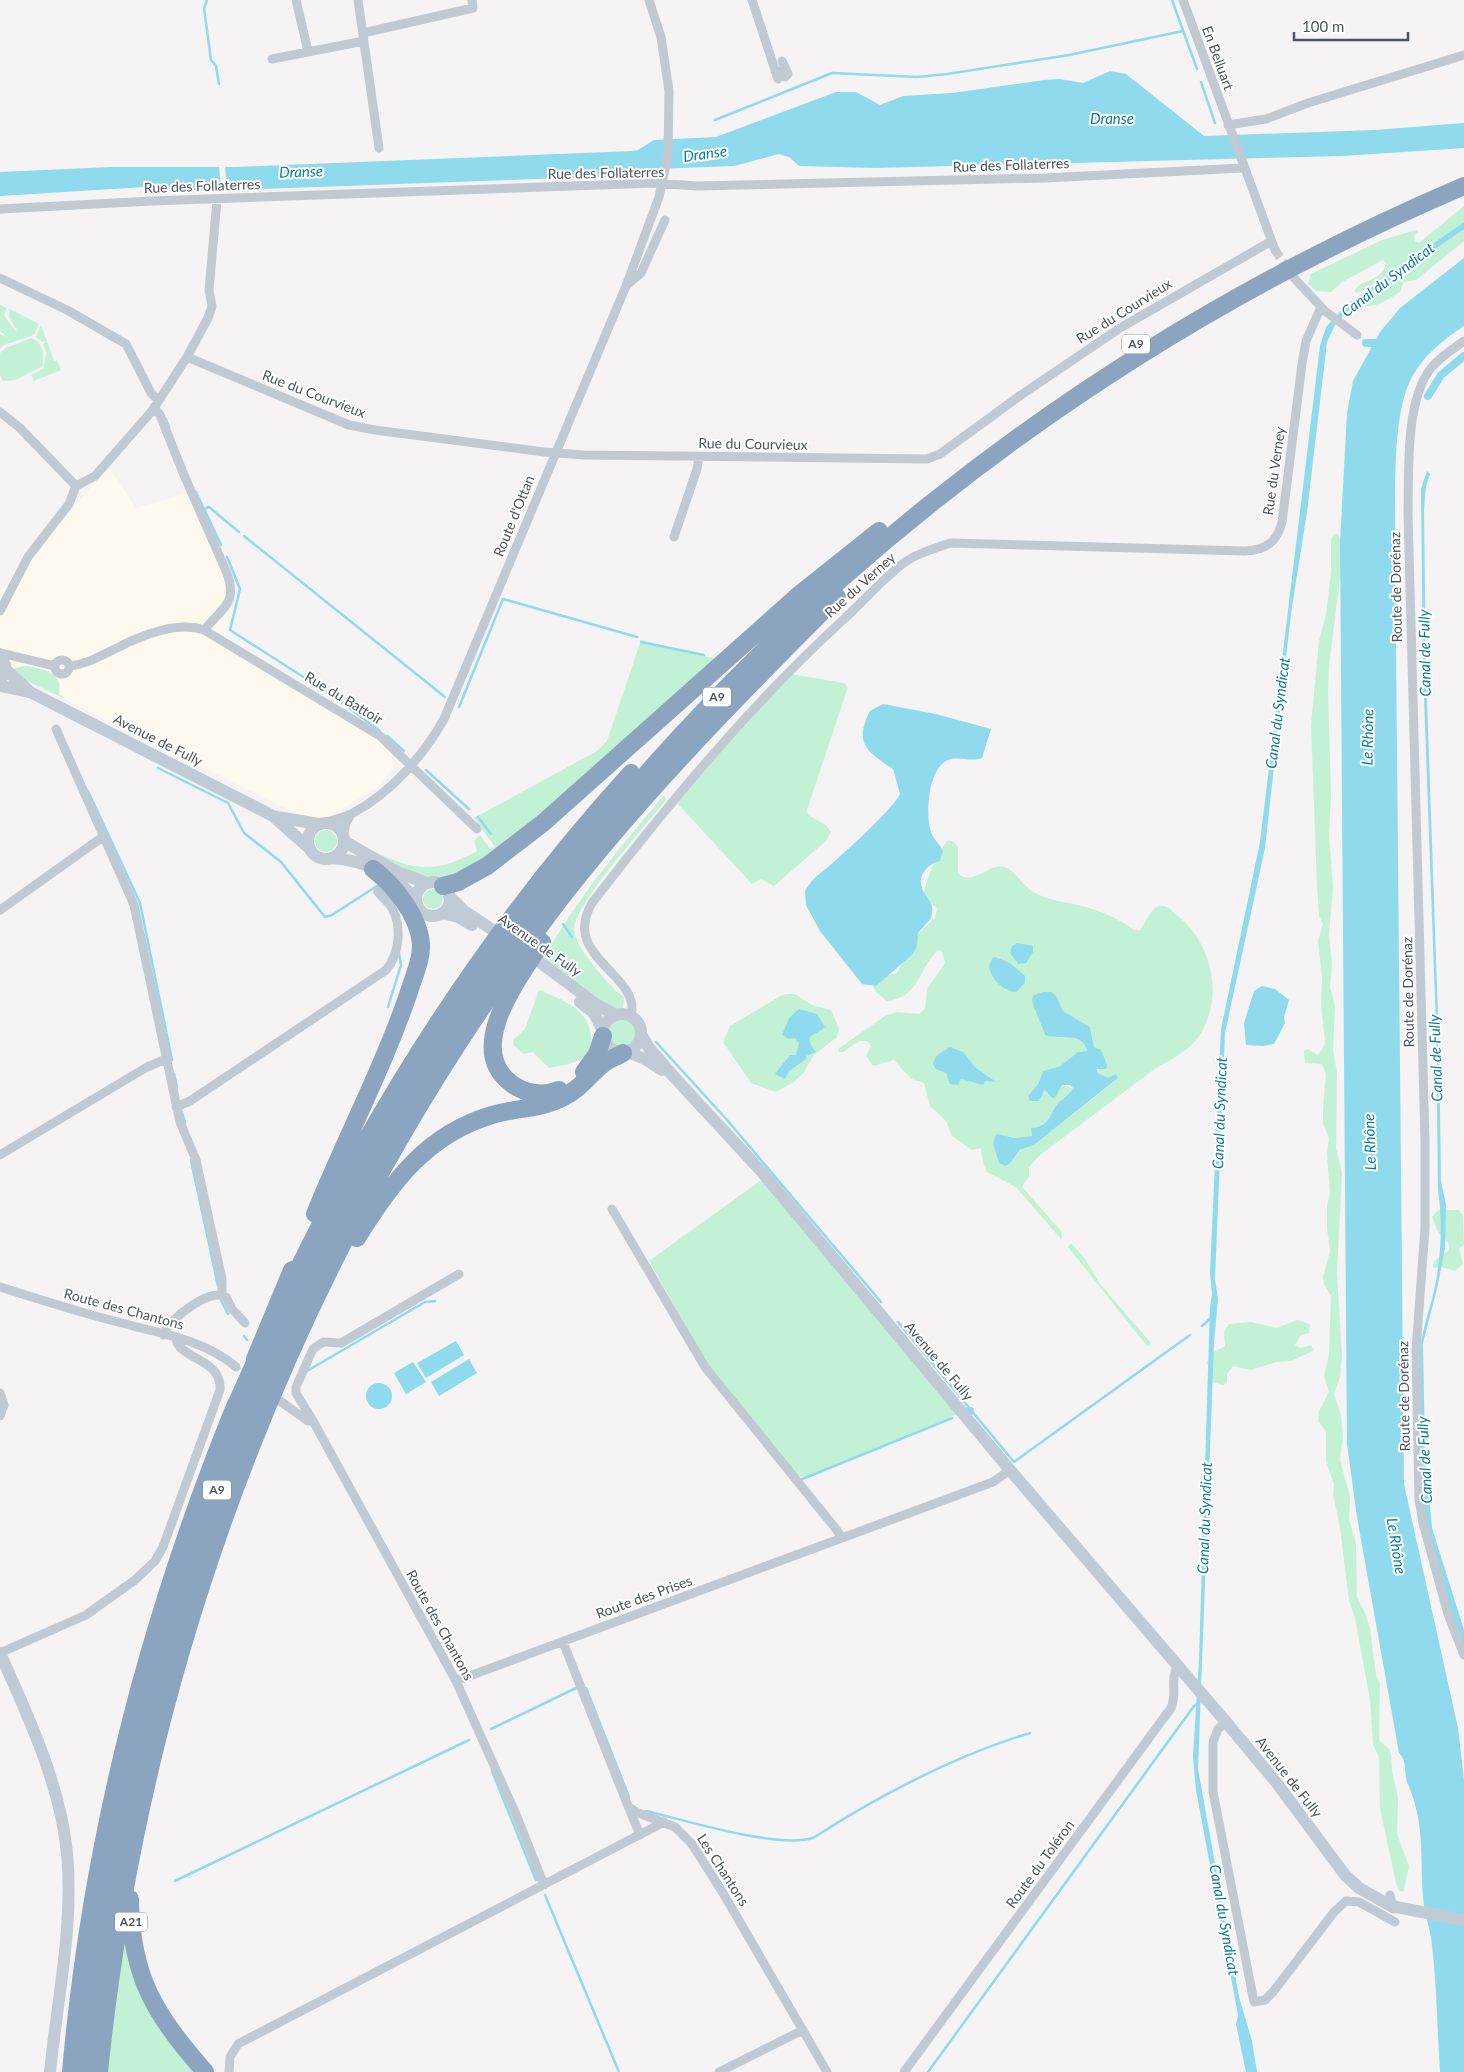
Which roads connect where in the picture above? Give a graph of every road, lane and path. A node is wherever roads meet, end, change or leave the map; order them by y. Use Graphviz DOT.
graph roads {
  1 [pos="296,0"];
  2 [pos="358,0"];
  3 [pos="472,0"];
  4 [pos="649,0"];
  5 [pos="752,0"];
  6 [pos="1183,0"];
  7 [pos="364,37"];
  8 [pos="308,51"];
  9 [pos="1464,55"];
  10 [pos="272,59"];
  11 [pos="782,61"];
  12 [pos="1229,129"];
  13 [pos="379,148"];
  14 [pos="1242,165"];
  15 [pos="1464,174"];
  16 [pos="1464,186"];
  17 [pos="216,200"];
  18 [pos="0,209"];
  19 [pos="665,220"];
  20 [pos="1270,242"];
  21 [pos="1275,250"];
  22 [pos="0,278"];
  23 [pos="1294,278"];
  24 [pos="626,286"];
  25 [pos="1324,310"];
  26 [pos="1357,335"];
  27 [pos="1464,341"];
  28 [pos="188,357"];
  29 [pos="156,404"];
  30 [pos="0,412"];
  31 [pos="0,420"];
  32 [pos="20,428"];
  33 [pos="555,453"];
  34 [pos="698,457"];
  35 [pos="76,486"];
  36 [pos="949,489"];
  37 [pos="879,531"];
  38 [pos="674,536"];
  39 [pos="1,608"];
  40 [pos="204,630"];
  41 [pos="0,654"];
  42 [pos="25,660"];
  43 [pos="4,672"];
  44 [pos="0,686"];
  45 [pos="30,692"];
  46 [pos="56,729"];
  47 [pos="411,767"];
  48 [pos="641,801"];
  49 [pos="351,814"];
  50 [pos="272,816"];
  51 [pos="321,824"];
  52 [pos="477,829"];
  53 [pos="104,836"];
  54 [pos="343,839"];
  55 [pos="309,848"];
  56 [pos="331,858"];
  57 [pos="373,869"];
  58 [pos="440,889"];
  59 [pos="378,892"];
  60 [pos="419,906"];
  61 [pos="0,910"];
  62 [pos="442,913"];
  63 [pos="473,921"];
  64 [pos="421,944"];
  65 [pos="543,968"];
  66 [pos="616,1015"];
  67 [pos="631,1016"];
  68 [pos="603,1033"];
  69 [pos="642,1036"];
  70 [pos="625,1052"];
  71 [pos="166,1059"];
  72 [pos="675,1078"];
  73 [pos="176,1107"];
  74 [pos="0,1155"];
  75 [pos="612,1209"];
  76 [pos="459,1274"];
  77 [pos="0,1287"];
  78 [pos="222,1295"];
  79 [pos="245,1323"];
  80 [pos="163,1334"];
  81 [pos="176,1338"];
  82 [pos="236,1366"];
  83 [pos="284,1367"];
  84 [pos="0,1392"];
  85 [pos="280,1401"];
  86 [pos="232,1414"];
  87 [pos="0,1416"];
  88 [pos="312,1421"];
  89 [pos="1010,1470"];
  90 [pos="842,1538"];
  91 [pos="563,1642"];
  92 [pos="1464,1655"];
  93 [pos="1,1656"];
  94 [pos="1181,1669"];
  95 [pos="456,1681"];
  96 [pos="1226,1722"];
  97 [pos="628,1806"];
  98 [pos="140,1817"];
  99 [pos="664,1822"];
  100 [pos="640,1835"];
  101 [pos="544,1885"];
  102 [pos="1390,1895"];
  103 [pos="1464,1920"];
  104 [pos="803,2030"];
  105 [pos="50,2072"];
  106 [pos="71,2072"];
  107 [pos="84,2072"];
  108 [pos="99,2072"];
  109 [pos="205,2072"];
  110 [pos="229,2072"];
  111 [pos="720,2072"];
  112 [pos="827,2072"];
  113 [pos="904,2072"];
  1 -- 8 [label="street"];
  2 -- 7 [label="street"];
  3 -- 7 [label="street"];
  4 -- 24 [label="street, Route d'Ottan"];
  5 -- 11 [label="street"];
  6 -- 12 [label="street, En Belluart"];
  7 -- 8 [label="street"];
  7 -- 13 [label="street"];
  8 -- 10 [label="street"];
  9 -- 12 [label="street"];
  12 -- 14 [label="street, En Belluart"];
  14 -- 17 [label="street, Rue des Follaterres"];
  14 -- 20 [label="street"];
  15 -- 37 [label="highway, A9"];
  16 -- 36 [label="highway, A9"];
  17 -- 18 [label="street, Rue des Follaterres"];
  17 -- 28 [label="street"];
  19 -- 24 [label="street"];
  20 -- 21 [label="street"];
  20 -- 34 [label="street, Rue du Courvieux"];
  22 -- 29 [label="street"];
  23 -- 25 [label="street"];
  24 -- 33 [label="street, Route d'Ottan"];
  25 -- 26 [label="street"];
  25 -- 67 [label="street, Rue du Verney"];
  27 -- 92 [label="street, Route de Dorénaz"];
  28 -- 29 [label="street"];
  28 -- 33 [label="street, Rue du Courvieux"];
  29 -- 35 [label="street"];
  29 -- 40 [label="street"];
  30 -- 32 [label="street"];
  31 -- 32 [label="street"];
  32 -- 35 [label="street"];
  33 -- 34 [label="street, Rue du Courvieux"];
  33 -- 47 [label="street, Route d'Ottan"];
  34 -- 38 [label="street"];
  35 -- 39 [label="street"];
  36 -- 48 [label="highway"];
  36 -- 107 [label="highway, A9"];
  37 -- 58 [label="highway"];
  37 -- 86 [label="highway, A9"];
  40 -- 42 [label="street"];
  40 -- 47 [label="street, Rue du Battoir"];
  41 -- 42 [label="street"];
  41 -- 43 [label="main road"];
  42 -- 43 [label="street"];
  43 -- 45 [label="main road, Avenue de Fully"];
  44 -- 45 [label="main road, Avenue de Fully"];
  45 -- 50 [label="main road, Avenue de Fully"];
  46 -- 53 [label="street"];
  47 -- 49 [label="street, Route d'Ottan"];
  47 -- 52 [label="street, Rue du Battoir"];
  48 -- 68 [label="highway"];
  48 -- 83 [label="highway"];
  49 -- 51 [label="street, Route d'Ottan"];
  49 -- 54 [label="street"];
  50 -- 51 [label="main road, Avenue de Fully"];
  50 -- 55 [label="main road, Avenue de Fully"];
  51 -- 54 [label="main road"];
  51 -- 55 [label="main road"];
  53 -- 61 [label="street"];
  53 -- 71 [label="street"];
  54 -- 56 [label="main road"];
  54 -- 58 [label="main road, Avenue de Fully"];
  55 -- 56 [label="main road"];
  56 -- 57 [label="main road"];
  57 -- 60 [label="main road"];
  57 -- 64 [label="highway"];
  58 -- 60 [label="main road"];
  58 -- 62 [label="main road"];
  58 -- 63 [label="main road, Avenue de Fully"];
  59 -- 73 [label="street"];
  60 -- 62 [label="main road"];
  60 -- 64 [label="highway"];
  62 -- 63 [label="main road, Avenue de Fully"];
  63 -- 65 [label="main road, Avenue de Fully"];
  64 -- 86 [label="highway"];
  65 -- 66 [label="main road, Avenue de Fully"];
  65 -- 68 [label="main road, Avenue de Fully"];
  66 -- 67 [label="main road"];
  66 -- 68 [label="main road"];
  67 -- 69 [label="main road"];
  68 -- 70 [label="main road"];
  69 -- 70 [label="main road"];
  69 -- 72 [label="main road, Avenue de Fully"];
  70 -- 72 [label="main road, Avenue de Fully"];
  70 -- 83 [label="highway"];
  71 -- 73 [label="street"];
  71 -- 74 [label="street"];
  72 -- 89 [label="main road, Avenue de Fully"];
  73 -- 78 [label="street"];
  75 -- 90 [label="street"];
  76 -- 88 [label="street, Route des Chantons"];
  77 -- 80 [label="street, Route des Chantons"];
  78 -- 79 [label="street"];
  78 -- 80 [label="street"];
  80 -- 81 [label="street, Route des Chantons"];
  81 -- 82 [label="street, Route des Chantons"];
  81 -- 93 [label="street"];
  83 -- 98 [label="highway"];
  84 -- 87 [label="street"];
  85 -- 88 [label="street"];
  86 -- 106 [label="highway, A9"];
  88 -- 95 [label="street, Route des Chantons"];
  89 -- 90 [label="street, Route des Prises"];
  89 -- 94 [label="main road, Avenue de Fully"];
  90 -- 91 [label="street, Route des Prises"];
  91 -- 95 [label="street, Route des Prises"];
  91 -- 97 [label="street"];
  93 -- 105 [label="main road"];
  94 -- 96 [label="main road, Avenue de Fully"];
  94 -- 113 [label="street, Route du Toléron"];
  95 -- 101 [label="street, Route des Chantons"];
  96 -- 102 [label="street"];
  96 -- 103 [label="main road, Avenue de Fully"];
  97 -- 99 [label="street, Les Chantons"];
  97 -- 100 [label="street"];
  98 -- 108 [label="highway"];
  98 -- 109 [label="highway, A21"];
  99 -- 100 [label="street"];
  99 -- 104 [label="street, Les Chantons"];
  100 -- 101 [label="street"];
  101 -- 110 [label="street"];
  104 -- 111 [label="street"];
  104 -- 112 [label="street, Les Chantons"];
}
